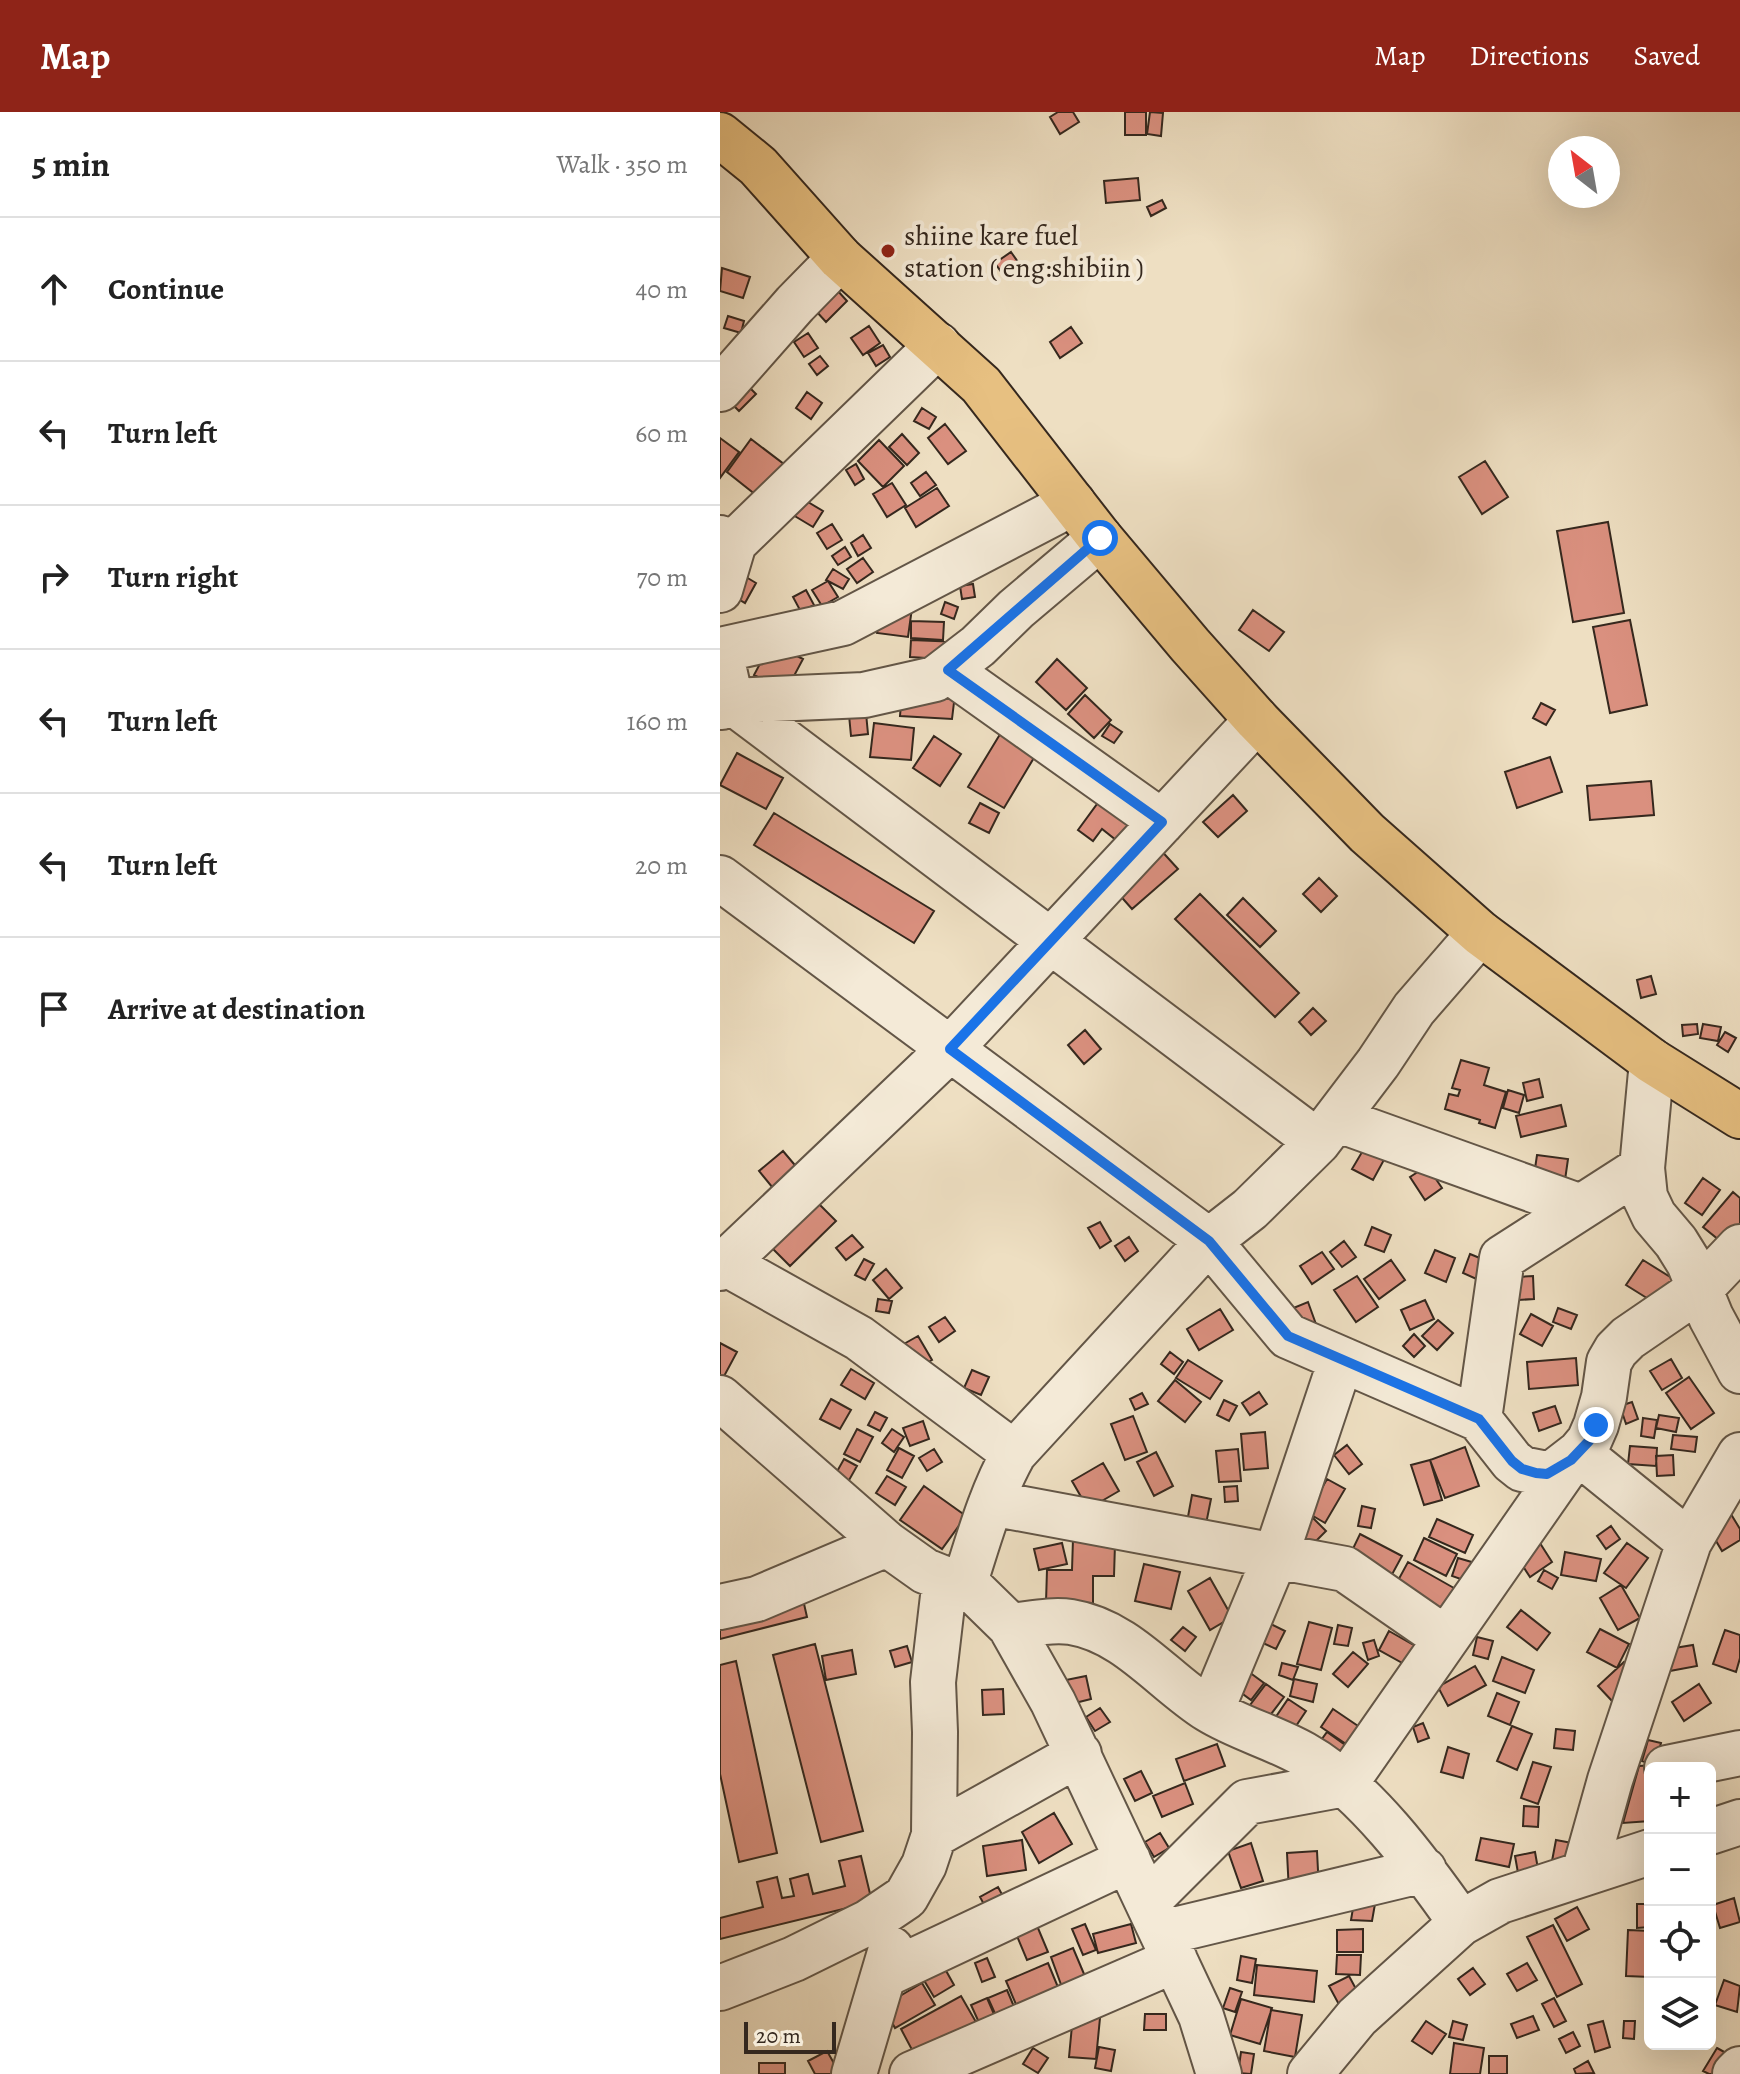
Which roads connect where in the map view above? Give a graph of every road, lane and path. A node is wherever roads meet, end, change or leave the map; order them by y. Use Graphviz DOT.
graph roads {
  1 [pos="731,112"];
  2 [pos="720,135"];
  3 [pos="758,166"];
  4 [pos="840,258"];
  5 [pos="938,345"];
  6 [pos="720,389"];
  7 [pos="1073,503"];
  8 [pos="1100,538"];
  9 [pos="727,540"];
  10 [pos="720,590"];
  11 [pos="720,651"];
  12 [pos="948,670"];
  13 [pos="726,705"];
  14 [pos="1257,720"];
  15 [pos="1162,822"];
  16 [pos="720,878"];
  17 [pos="1480,933"];
  18 [pos="1051,941"];
  19 [pos="950,1049"];
  20 [pos="1652,1061"];
  21 [pos="1740,1116"];
  22 [pos="1327,1130"];
  23 [pos="1642,1168"];
  24 [pos="1581,1207"];
  25 [pos="1209,1241"];
  26 [pos="1740,1247"];
  27 [pos="723,1265"];
  28 [pos="1701,1288"];
  29 [pos="1341,1360"];
  30 [pos="1740,1371"];
  31 [pos="720,1398"];
  32 [pos="1479,1419"];
  33 [pos="1014,1453"];
  34 [pos="1740,1455"];
  35 [pos="1575,1456"];
  36 [pos="991,1503"];
  37 [pos="1689,1542"];
  38 [pos="887,1544"];
  39 [pos="1276,1555"];
  40 [pos="955,1581"];
  41 [pos="720,1607"];
  42 [pos="1010,1626"];
  43 [pos="1446,1639"];
  44 [pos="1211,1711"];
  45 [pos="1740,1753"];
  46 [pos="1079,1754"];
  47 [pos="1696,1762"];
  48 [pos="1630,1776"];
  49 [pos="1345,1784"];
  50 [pos="1740,1822"];
  51 [pos="1716,1830"];
  52 [pos="934,1835"];
  53 [pos="1644,1854"];
  54 [pos="1128,1860"];
  55 [pos="1424,1870"];
  56 [pos="1584,1873"];
  57 [pos="906,1897"];
  58 [pos="1461,1923"];
  59 [pos="1162,1931"];
  60 [pos="884,1975"];
  61 [pos="720,1988"];
  62 [pos="1740,2069"];
  63 [pos="854,2074"];
  64 [pos="912,2074"];
  65 [pos="1219,2074"];
  66 [pos="1310,2074"];
  67 [pos="1735,2074"];
  1 -- 3 [label="highway"];
  2 -- 3 [label="highway"];
  3 -- 4 [label="highway"];
  4 -- 5 [label="highway"];
  4 -- 6 [label="street"];
  5 -- 7 [label="highway"];
  5 -- 9 [label="street"];
  7 -- 8 [label="highway"];
  7 -- 11 [label="street"];
  8 -- 12 [label="street"];
  8 -- 14 [label="highway"];
  9 -- 10 [label="street"];
  11 -- 13 [label="street"];
  12 -- 13 [label="street"];
  12 -- 15 [label="street"];
  13 -- 18 [label="street"];
  14 -- 15 [label="street"];
  14 -- 17 [label="highway"];
  15 -- 18 [label="street"];
  16 -- 19 [label="street"];
  17 -- 20 [label="highway"];
  17 -- 22 [label="street"];
  18 -- 19 [label="street"];
  18 -- 22 [label="street"];
  19 -- 25 [label="street"];
  19 -- 27 [label="street"];
  20 -- 21 [label="highway"];
  20 -- 23 [label="street"];
  22 -- 24 [label="street"];
  22 -- 25 [label="street"];
  23 -- 24 [label="street"];
  23 -- 28 [label="street"];
  24 -- 32 [label="street"];
  25 -- 29 [label="street"];
  25 -- 33 [label="street"];
  26 -- 28 [label="street"];
  27 -- 33 [label="street"];
  28 -- 30 [label="street"];
  28 -- 35 [label="street"];
  29 -- 32 [label="street"];
  29 -- 39 [label="street"];
  31 -- 38 [label="street"];
  32 -- 35 [label="street"];
  33 -- 36 [label="street"];
  34 -- 37 [label="street"];
  35 -- 37 [label="street"];
  35 -- 43 [label="street"];
  36 -- 39 [label="street"];
  36 -- 40 [label="street"];
  37 -- 48 [label="street"];
  38 -- 40 [label="street"];
  38 -- 41 [label="street"];
  39 -- 43 [label="street"];
  39 -- 44 [label="street"];
  40 -- 42 [label="street"];
  40 -- 52 [label="street"];
  42 -- 44 [label="street"];
  42 -- 46 [label="street"];
  43 -- 49 [label="street"];
  44 -- 49 [label="street"];
  45 -- 47 [label="street"];
  46 -- 52 [label="street"];
  46 -- 54 [label="street"];
  48 -- 56 [label="street"];
  49 -- 55 [label="street"];
  49 -- 59 [label="street"];
  50 -- 51 [label="street"];
  52 -- 57 [label="street"];
  53 -- 56 [label="street"];
  54 -- 59 [label="street"];
  54 -- 60 [label="street"];
  55 -- 58 [label="street"];
  55 -- 59 [label="street"];
  56 -- 58 [label="street"];
  57 -- 60 [label="street"];
  57 -- 61 [label="street"];
  58 -- 66 [label="street"];
  59 -- 64 [label="street"];
  59 -- 65 [label="street"];
  60 -- 63 [label="street"];
  62 -- 67 [label="street"];
}
